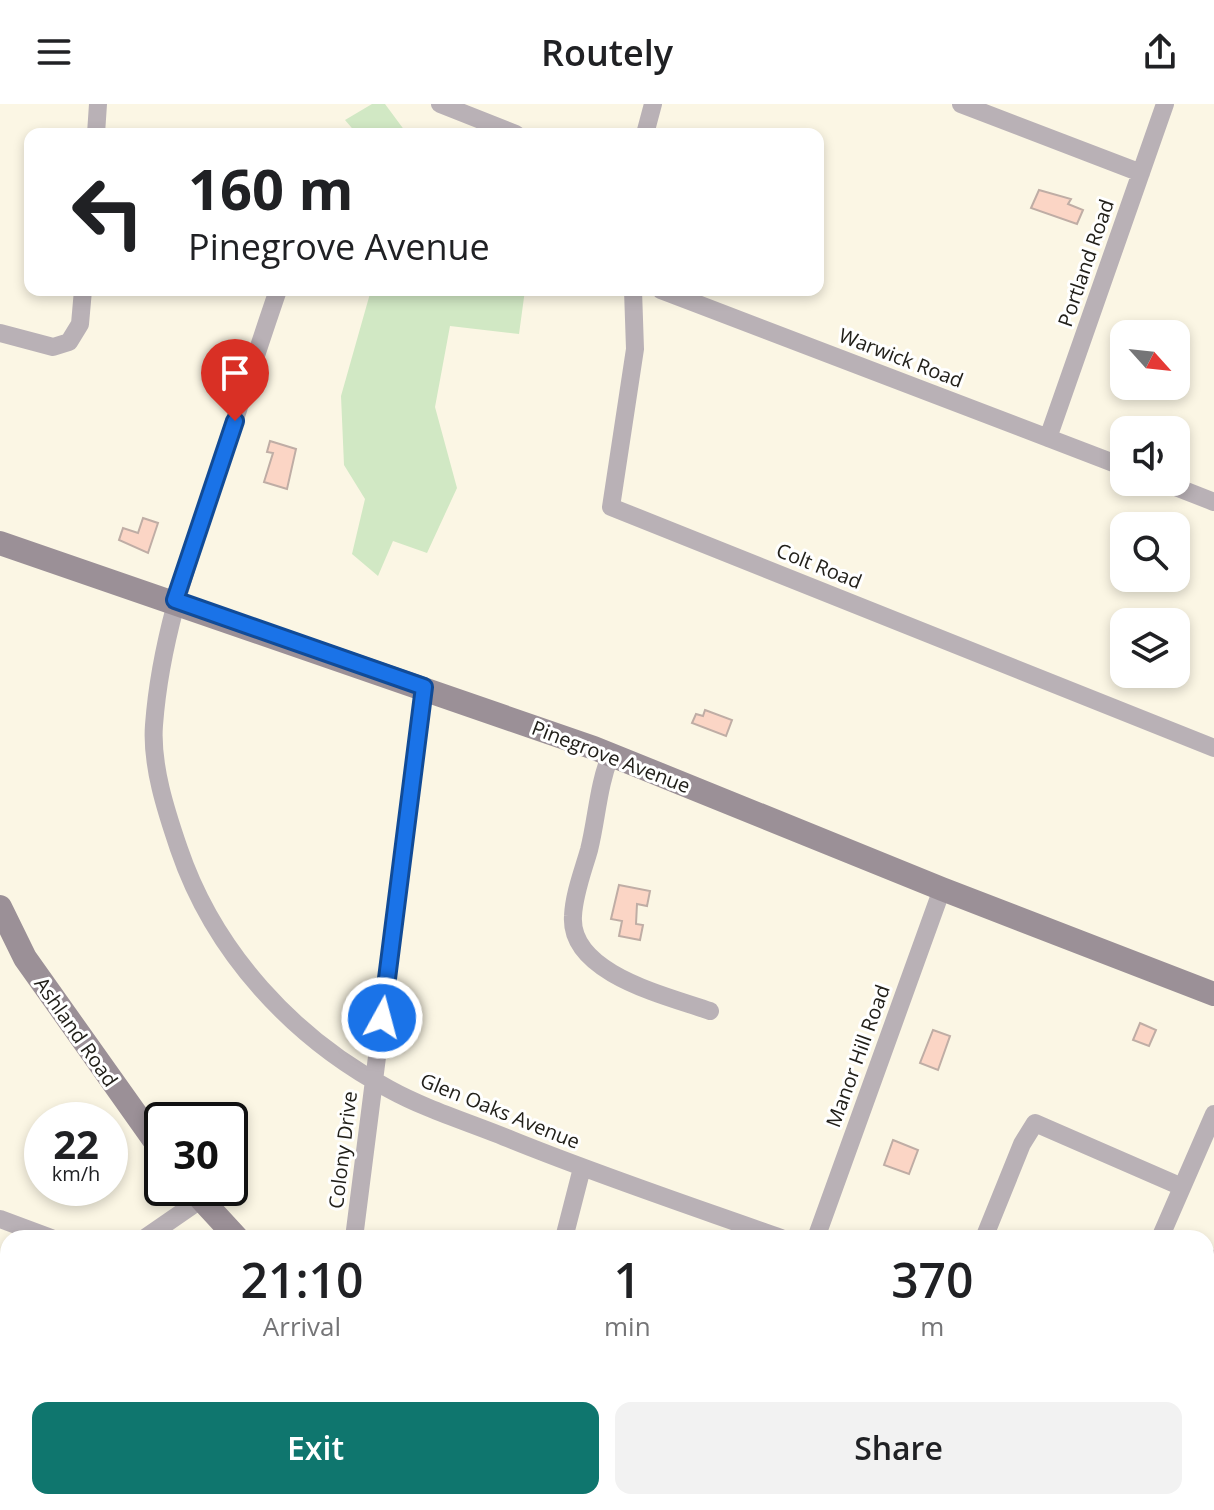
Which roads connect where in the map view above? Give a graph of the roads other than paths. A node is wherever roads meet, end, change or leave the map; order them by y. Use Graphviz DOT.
graph roads {
  1 [pos="98,104"];
  2 [pos="440,104"];
  3 [pos="653,104"];
  4 [pos="961,104"];
  5 [pos="1165,104"];
  6 [pos="96,128"];
  7 [pos="501,128"];
  8 [pos="647,128"];
  9 [pos="1141,173"];
  10 [pos="82,296"];
  11 [pos="276,296"];
  12 [pos="633,296"];
  13 [pos="677,296"];
  14 [pos="0,333"];
  15 [pos="1048,438"];
  16 [pos="1110,462"];
  17 [pos="1190,493"];
  18 [pos="1214,502"];
  19 [pos="0,543"];
  20 [pos="175,600"];
  21 [pos="424,687"];
  22 [pos="1214,748"];
  23 [pos="611,754"];
  24 [pos="942,889"];
  25 [pos="0,907"];
  26 [pos="1214,994"];
  27 [pos="710,1011"];
  28 [pos="374,1081"];
  29 [pos="1214,1114"];
  30 [pos="144,1126"];
  31 [pos="582,1168"];
  32 [pos="1182,1187"];
  33 [pos="182,1206"];
  34 [pos="207,1206"];
  35 [pos="0,1219"];
  36 [pos="30,1230"];
  37 [pos="154,1230"];
  38 [pos="230,1230"];
  39 [pos="355,1230"];
  40 [pos="566,1230"];
  41 [pos="758,1230"];
  42 [pos="819,1230"];
  43 [pos="987,1230"];
  44 [pos="1163,1230"];
  1 -- 6 [label="street"];
  2 -- 7 [label="street"];
  3 -- 8 [label="street"];
  4 -- 9 [label="street"];
  5 -- 9 [label="street, Portland Road"];
  9 -- 15 [label="street, Portland Road"];
  10 -- 14 [label="street"];
  11 -- 20 [label="street, Glen Oaks Avenue"];
  12 -- 22 [label="street, Colt Road"];
  13 -- 15 [label="street, Warwick Road"];
  15 -- 16 [label="street, Warwick Road"];
  17 -- 18 [label="street"];
  19 -- 20 [label="street, Pinegrove Avenue"];
  20 -- 21 [label="street, Pinegrove Avenue"];
  20 -- 28 [label="street, Glen Oaks Avenue"];
  21 -- 23 [label="street, Pinegrove Avenue"];
  21 -- 28 [label="street, Colony Drive"];
  23 -- 24 [label="street, Pinegrove Avenue"];
  23 -- 27 [label="street"];
  24 -- 26 [label="street, Pinegrove Avenue"];
  24 -- 42 [label="street, Manor Hill Road"];
  25 -- 30 [label="street, Ashland Road"];
  28 -- 31 [label="street, Glen Oaks Avenue"];
  28 -- 39 [label="street, Colony Drive"];
  29 -- 32 [label="street"];
  31 -- 40 [label="street"];
  31 -- 41 [label="street, Glen Oaks Avenue"];
  32 -- 43 [label="street"];
  32 -- 44 [label="street"];
  33 -- 37 [label="street"];
  34 -- 38 [label="street"];
  35 -- 36 [label="street"];
}
